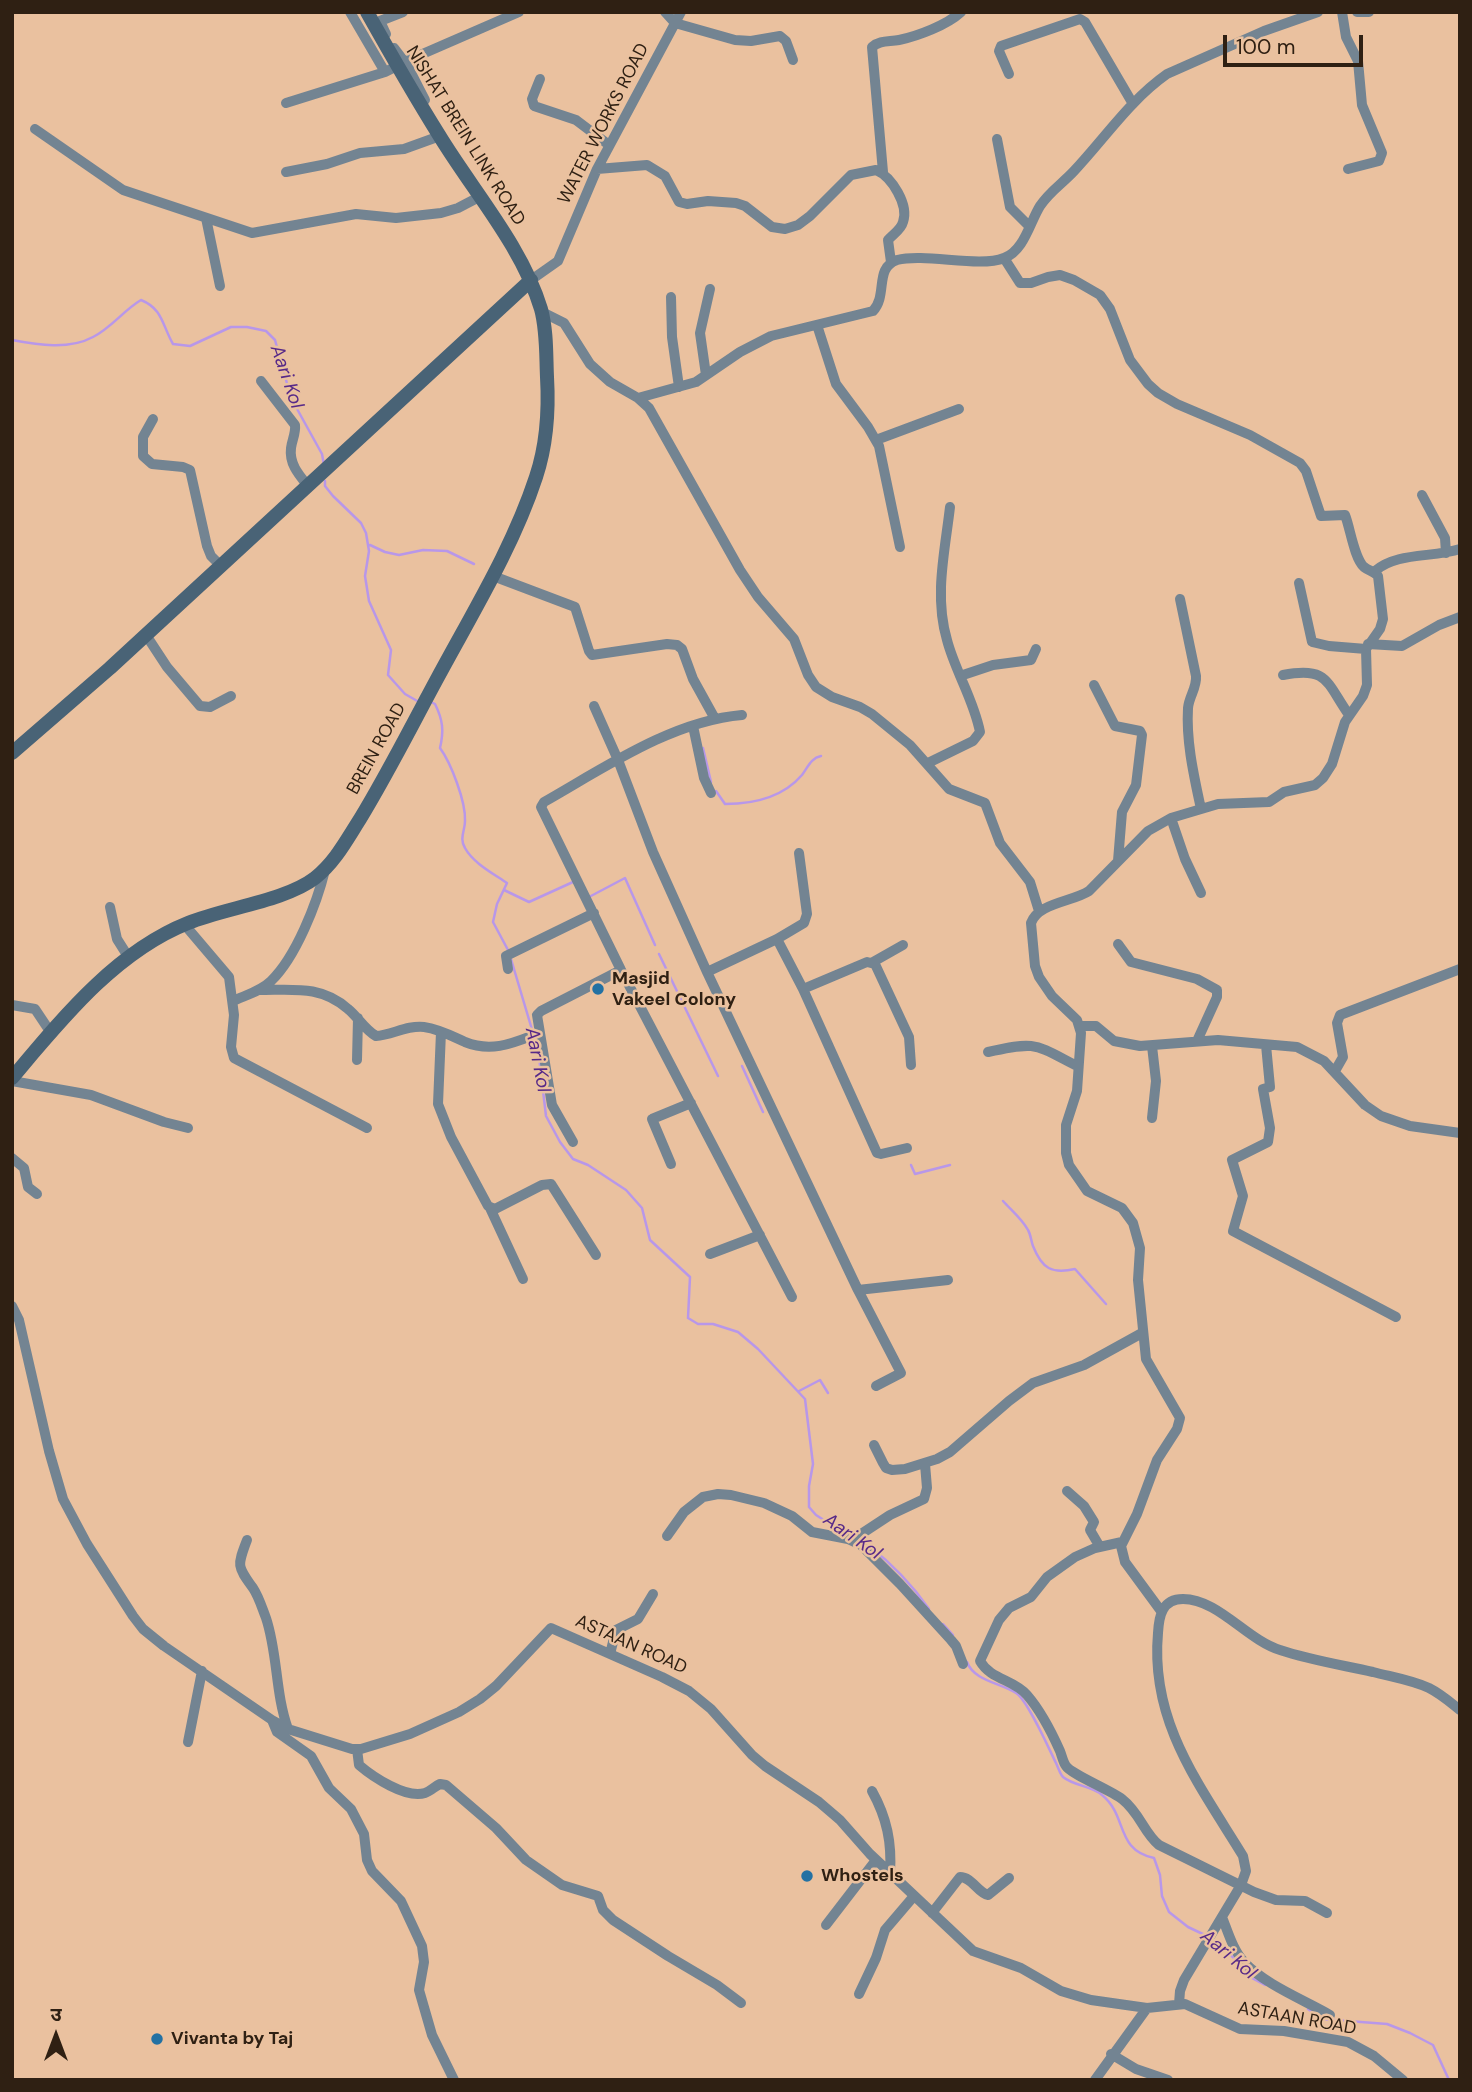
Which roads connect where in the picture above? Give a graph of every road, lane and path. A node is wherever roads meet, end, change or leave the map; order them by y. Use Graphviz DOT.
graph roads {
  1 [pos="350,12"];
  2 [pos="367,12"];
  3 [pos="404,12"];
  4 [pos="519,12"];
  5 [pos="665,12"];
  6 [pos="681,12"];
  7 [pos="961,12"];
  8 [pos="1318,12"];
  9 [pos="1342,12"];
  10 [pos="1357,12"];
  11 [pos="1369,12"];
  12 [pos="675,23"];
  13 [pos="793,60"];
  14 [pos="402,64"];
  15 [pos="385,72"];
  16 [pos="1009,74"];
  17 [pos="540,79"];
  18 [pos="286,103"];
  19 [pos="1133,104"];
  20 [pos="35,129"];
  21 [pos="440,136"];
  22 [pos="997,139"];
  23 [pos="609,145"];
  24 [pos="597,169"];
  25 [pos="1348,169"];
  26 [pos="286,172"];
  27 [pos="883,173"];
  28 [pos="481,196"];
  29 [pos="206,218"];
  30 [pos="1029,226"];
  31 [pos="1004,258"];
  32 [pos="891,262"];
  33 [pos="531,280"];
  34 [pos="220,286"];
  35 [pos="710,289"];
  36 [pos="671,296"];
  37 [pos="542,312"];
  38 [pos="817,325"];
  39 [pos="706,375"];
  40 [pos="261,381"];
  41 [pos="679,387"];
  42 [pos="638,398"];
  43 [pos="959,409"];
  44 [pos="153,419"];
  45 [pos="876,440"];
  46 [pos="308,486"];
  47 [pos="1422,495"];
  48 [pos="950,507"];
  49 [pos="900,547"];
  50 [pos="1460,549"];
  51 [pos="1446,553"];
  52 [pos="221,566"];
  53 [pos="1374,572"];
  54 [pos="492,576"];
  55 [pos="1299,583"];
  56 [pos="1180,599"];
  57 [pos="1460,617"];
  58 [pos="146,635"];
  59 [pos="1367,646"];
  60 [pos="1036,649"];
  61 [pos="1283,675"];
  62 [pos="960,676"];
  63 [pos="1094,685"];
  64 [pos="231,696"];
  65 [pos="594,706"];
  66 [pos="742,715"];
  67 [pos="1349,715"];
  68 [pos="715,718"];
  69 [pos="693,726"];
  70 [pos="12,753"];
  71 [pos="618,760"];
  72 [pos="928,763"];
  73 [pos="711,793"];
  74 [pos="1201,809"];
  75 [pos="1171,818"];
  76 [pos="799,853"];
  77 [pos="1118,862"];
  78 [pos="325,870"];
  79 [pos="1201,893"];
  80 [pos="110,907"];
  81 [pos="1039,911"];
  82 [pos="594,913"];
  83 [pos="184,925"];
  84 [pos="777,939"];
  85 [pos="1118,944"];
  86 [pos="903,945"];
  87 [pos="128,958"];
  88 [pos="873,962"];
  89 [pos="508,969"];
  90 [pos="1460,969"];
  91 [pos="621,970"];
  92 [pos="707,972"];
  93 [pos="803,989"];
  94 [pos="259,990"];
  95 [pos="233,1001"];
  96 [pos="12,1005"];
  97 [pos="358,1018"];
  98 [pos="1080,1026"];
  99 [pos="441,1032"];
  100 [pos="51,1033"];
  101 [pos="535,1034"];
  102 [pos="1197,1041"];
  103 [pos="1266,1045"];
  104 [pos="1152,1046"];
  105 [pos="988,1052"];
  106 [pos="357,1060"];
  107 [pos="911,1065"];
  108 [pos="1077,1066"];
  109 [pos="1335,1071"];
  110 [pos="12,1080"];
  111 [pos="691,1103"];
  112 [pos="1152,1118"];
  113 [pos="188,1128"];
  114 [pos="367,1128"];
  115 [pos="1460,1133"];
  116 [pos="573,1142"];
  117 [pos="906,1147"];
  118 [pos="12,1158"];
  119 [pos="671,1164"];
  120 [pos="37,1194"];
  121 [pos="490,1208"];
  122 [pos="760,1236"];
  123 [pos="710,1254"];
  124 [pos="596,1255"];
  125 [pos="523,1279"];
  126 [pos="948,1280"];
  127 [pos="858,1290"];
  128 [pos="792,1297"];
  129 [pos="12,1306"];
  130 [pos="1396,1317"];
  131 [pos="1142,1333"];
  132 [pos="876,1386"];
  133 [pos="874,1445"];
  134 [pos="925,1464"];
  135 [pos="1067,1491"];
  136 [pos="667,1536"];
  137 [pos="855,1538"];
  138 [pos="247,1540"];
  139 [pos="1122,1542"];
  140 [pos="1100,1547"];
  141 [pos="653,1594"];
  142 [pos="1161,1611"];
  143 [pos="610,1654"];
  144 [pos="963,1664"];
  145 [pos="202,1671"];
  146 [pos="1460,1710"];
  147 [pos="272,1720"];
  148 [pos="288,1729"];
  149 [pos="188,1742"];
  150 [pos="357,1749"];
  151 [pos="872,1791"];
  152 [pos="876,1860"];
  153 [pos="890,1873"];
  154 [pos="1009,1878"];
  155 [pos="1241,1885"];
  156 [pos="914,1896"];
  157 [pos="932,1913"];
  158 [pos="1327,1913"];
  159 [pos="1222,1917"];
  160 [pos="826,1924"];
  161 [pos="859,1994"];
  162 [pos="741,2003"];
  163 [pos="1179,2004"];
  164 [pos="1147,2008"];
  165 [pos="1330,2015"];
  166 [pos="1111,2054"];
  167 [pos="454,2080"];
  168 [pos="1095,2080"];
  169 [pos="1168,2080"];
  170 [pos="1403,2080"];
  1 -- 15 [label="street"];
  2 -- 14 [label="street, NISHAT BREIN LINK ROAD"];
  3 -- 14 [label="street"];
  4 -- 14 [label="street"];
  5 -- 12 [label="street"];
  6 -- 12 [label="street, WATER WORKS ROAD"];
  7 -- 27 [label="street"];
  8 -- 19 [label="street"];
  9 -- 25 [label="street"];
  10 -- 11 [label="street"];
  12 -- 13 [label="street"];
  12 -- 23 [label="street, WATER WORKS ROAD"];
  14 -- 15 [label="street"];
  14 -- 21 [label="street, NISHAT BREIN LINK ROAD"];
  15 -- 18 [label="street"];
  16 -- 19 [label="street"];
  17 -- 23 [label="street"];
  19 -- 30 [label="street"];
  20 -- 29 [label="street"];
  21 -- 26 [label="street"];
  21 -- 28 [label="street, NISHAT BREIN LINK ROAD"];
  22 -- 30 [label="street"];
  23 -- 24 [label="street, WATER WORKS ROAD"];
  24 -- 27 [label="street"];
  24 -- 33 [label="street, WATER WORKS ROAD"];
  27 -- 32 [label="street"];
  28 -- 29 [label="street"];
  28 -- 33 [label="street, NISHAT BREIN LINK ROAD"];
  29 -- 34 [label="street"];
  30 -- 31 [label="street"];
  31 -- 32 [label="street"];
  31 -- 53 [label="street"];
  32 -- 38 [label="street"];
  33 -- 37 [label="street, BREIN ROAD"];
  33 -- 46 [label="street"];
  35 -- 39 [label="street"];
  36 -- 41 [label="street"];
  37 -- 42 [label="street"];
  37 -- 54 [label="street, BREIN ROAD"];
  38 -- 39 [label="street"];
  38 -- 45 [label="street"];
  39 -- 41 [label="street"];
  40 -- 46 [label="street"];
  41 -- 42 [label="street"];
  42 -- 72 [label="street"];
  43 -- 45 [label="street"];
  44 -- 52 [label="street"];
  45 -- 49 [label="street"];
  46 -- 52 [label="street"];
  47 -- 51 [label="street"];
  48 -- 62 [label="street"];
  50 -- 51 [label="street"];
  51 -- 53 [label="street"];
  52 -- 58 [label="street"];
  53 -- 59 [label="street"];
  54 -- 68 [label="street"];
  54 -- 78 [label="street, BREIN ROAD"];
  55 -- 59 [label="street"];
  56 -- 74 [label="street"];
  57 -- 59 [label="street"];
  58 -- 64 [label="street"];
  58 -- 70 [label="street"];
  59 -- 67 [label="street"];
  60 -- 62 [label="street"];
  61 -- 67 [label="street"];
  62 -- 72 [label="street"];
  63 -- 77 [label="street"];
  65 -- 71 [label="street"];
  66 -- 68 [label="street"];
  67 -- 74 [label="street"];
  68 -- 69 [label="street"];
  69 -- 71 [label="street"];
  69 -- 73 [label="street"];
  71 -- 82 [label="street"];
  71 -- 92 [label="street"];
  72 -- 81 [label="street"];
  74 -- 75 [label="street"];
  75 -- 77 [label="street"];
  75 -- 79 [label="street"];
  76 -- 84 [label="street"];
  77 -- 81 [label="street"];
  78 -- 83 [label="street, BREIN ROAD"];
  78 -- 94 [label="street"];
  80 -- 87 [label="street"];
  81 -- 98 [label="street"];
  82 -- 89 [label="street"];
  82 -- 91 [label="street"];
  83 -- 87 [label="street, BREIN ROAD"];
  83 -- 95 [label="street"];
  84 -- 92 [label="street"];
  84 -- 93 [label="street"];
  85 -- 102 [label="street"];
  86 -- 88 [label="street"];
  87 -- 100 [label="street, BREIN ROAD"];
  88 -- 93 [label="street"];
  88 -- 107 [label="street"];
  90 -- 109 [label="street"];
  91 -- 101 [label="street"];
  91 -- 111 [label="street"];
  92 -- 127 [label="street"];
  93 -- 117 [label="street"];
  94 -- 95 [label="street"];
  94 -- 97 [label="street"];
  95 -- 114 [label="street"];
  96 -- 100 [label="street"];
  97 -- 99 [label="street"];
  97 -- 106 [label="street"];
  98 -- 104 [label="street"];
  98 -- 108 [label="street"];
  99 -- 101 [label="street"];
  99 -- 121 [label="street"];
  100 -- 110 [label="street, BREIN ROAD"];
  101 -- 116 [label="street"];
  102 -- 103 [label="street"];
  102 -- 104 [label="street"];
  103 -- 109 [label="street"];
  103 -- 130 [label="street"];
  104 -- 112 [label="street"];
  105 -- 108 [label="street"];
  108 -- 131 [label="street"];
  109 -- 115 [label="street"];
  110 -- 113 [label="street"];
  111 -- 119 [label="street"];
  111 -- 122 [label="street"];
  118 -- 120 [label="street"];
  121 -- 124 [label="street"];
  121 -- 125 [label="street"];
  122 -- 123 [label="street"];
  122 -- 128 [label="street"];
  126 -- 127 [label="street"];
  127 -- 132 [label="street"];
  129 -- 145 [label="street"];
  131 -- 134 [label="street"];
  131 -- 139 [label="street"];
  133 -- 134 [label="street"];
  134 -- 137 [label="street"];
  135 -- 140 [label="street"];
  136 -- 137 [label="street"];
  137 -- 144 [label="street"];
  138 -- 148 [label="street"];
  139 -- 140 [label="street"];
  139 -- 142 [label="street"];
  140 -- 155 [label="street"];
  141 -- 143 [label="street"];
  142 -- 146 [label="street"];
  142 -- 155 [label="street"];
  143 -- 150 [label="street, ASTAAN ROAD"];
  143 -- 152 [label="street, ASTAAN ROAD"];
  145 -- 147 [label="street"];
  145 -- 149 [label="street"];
  147 -- 148 [label="street"];
  147 -- 167 [label="street"];
  148 -- 150 [label="street"];
  150 -- 162 [label="street"];
  151 -- 153 [label="street"];
  152 -- 153 [label="street, ASTAAN ROAD"];
  152 -- 160 [label="street"];
  153 -- 156 [label="street, ASTAAN ROAD"];
  154 -- 157 [label="street"];
  155 -- 158 [label="street"];
  155 -- 159 [label="street"];
  156 -- 157 [label="street, ASTAAN ROAD"];
  156 -- 161 [label="street"];
  157 -- 164 [label="street, ASTAAN ROAD"];
  159 -- 163 [label="street"];
  159 -- 165 [label="street"];
  163 -- 164 [label="street, ASTAAN ROAD"];
  163 -- 170 [label="street, ASTAAN ROAD"];
  164 -- 166 [label="street"];
  166 -- 168 [label="street"];
  166 -- 169 [label="street"];
}
